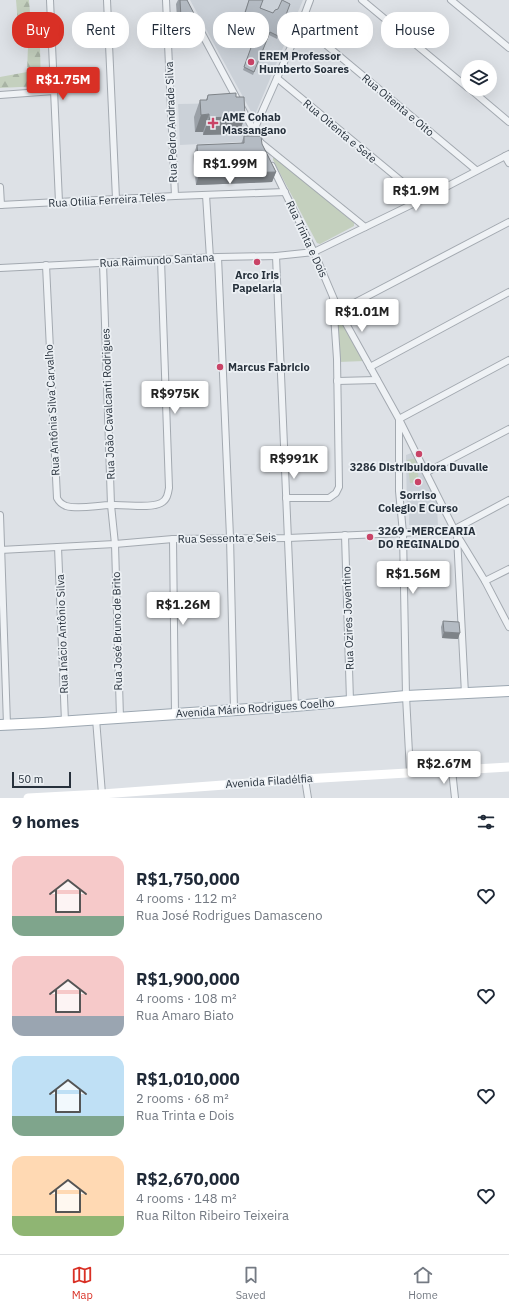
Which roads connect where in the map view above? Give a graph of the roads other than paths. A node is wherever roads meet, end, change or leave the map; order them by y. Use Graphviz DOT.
graph roads {
  1 [pos="50,0"];
  2 [pos="107,0"];
  3 [pos="166,0"];
  4 [pos="310,0"];
  5 [pos="362,0"];
  6 [pos="451,0"];
  7 [pos="306,12"];
  8 [pos="205,38"];
  9 [pos="290,48"];
  10 [pos="330,48"];
  11 [pos="509,48"];
  12 [pos="277,78"];
  13 [pos="461,81"];
  14 [pos="54,91"];
  15 [pos="0,95"];
  16 [pos="478,96"];
  17 [pos="509,122"];
  18 [pos="254,130"];
  19 [pos="260,142"];
  20 [pos="507,155"];
  21 [pos="509,163"];
  22 [pos="476,170"];
  23 [pos="0,187"];
  24 [pos="285,192"];
  25 [pos="206,195"];
  26 [pos="174,196"];
  27 [pos="116,199"];
  28 [pos="423,199"];
  29 [pos="59,202"];
  30 [pos="0,206"];
  31 [pos="509,222"];
  32 [pos="365,227"];
  33 [pos="314,252"];
  34 [pos="276,256"];
  35 [pos="218,257"];
  36 [pos="210,258"];
  37 [pos="161,260"];
  38 [pos="103,263"];
  39 [pos="46,265"];
  40 [pos="0,268"];
  41 [pos="509,292"];
  42 [pos="332,294"];
  43 [pos="339,311"];
  44 [pos="509,360"];
  45 [pos="370,367"];
  46 [pos="377,380"];
  47 [pos="337,381"];
  48 [pos="399,419"];
  49 [pos="509,429"];
  50 [pos="427,472"];
  51 [pos="286,498"];
  52 [pos="509,500"];
  53 [pos="111,504"];
  54 [pos="0,515"];
  55 [pos="456,532"];
  56 [pos="403,533"];
  57 [pos="345,535"];
  58 [pos="230,538"];
  59 [pos="288,538"];
  60 [pos="173,539"];
  61 [pos="115,544"];
  62 [pos="58,547"];
  63 [pos="1,550"];
  64 [pos="509,569"];
  65 [pos="485,581"];
  66 [pos="509,627"];
  67 [pos="509,691"];
  68 [pos="465,694"];
  69 [pos="406,696"];
  70 [pos="350,701"];
  71 [pos="294,706"];
  72 [pos="234,710"];
  73 [pos="175,714"];
  74 [pos="120,718"];
  75 [pos="96,719"];
  76 [pos="65,722"];
  77 [pos="4,725"];
  78 [pos="509,767"];
  79 [pos="452,770"];
  80 [pos="410,772"];
  81 [pos="305,779"];
  82 [pos="102,794"];
  83 [pos="123,795"];
  84 [pos="28,798"];
  85 [pos="308,798"];
  86 [pos="455,798"];
  1 -- 14 [label="street"];
  2 -- 27 [label="street"];
  3 -- 26 [label="street, Rua Pedro Andrade Silva"];
  4 -- 7 [label="street"];
  5 -- 13 [label="street"];
  6 -- 11 [label="street"];
  8 -- 18 [label="street, Rua Trinta e Dois"];
  9 -- 12 [label="street"];
  10 -- 22 [label="street, Rua Oitenta e Oito"];
  12 -- 18 [label="street"];
  12 -- 28 [label="street, Rua Oitenta e Sete"];
  14 -- 15 [label="street"];
  14 -- 29 [label="street"];
  16 -- 17 [label="street"];
  18 -- 19 [label="street, Rua Trinta e Dois"];
  19 -- 24 [label="street, Rua Trinta e Dois"];
  19 -- 32 [label="street"];
  20 -- 21 [label="street"];
  20 -- 22 [label="street"];
  22 -- 28 [label="street"];
  23 -- 30 [label="street"];
  24 -- 25 [label="street, Rua Otilia Ferreira Teles"];
  24 -- 33 [label="street, Rua Trinta e Dois"];
  25 -- 26 [label="street, Rua Otilia Ferreira Teles"];
  25 -- 36 [label="street"];
  26 -- 27 [label="street, Rua Otilia Ferreira Teles"];
  27 -- 29 [label="street, Rua Otilia Ferreira Teles"];
  28 -- 32 [label="street"];
  29 -- 30 [label="street, Rua Otilia Ferreira Teles"];
  31 -- 43 [label="street"];
  32 -- 33 [label="street"];
  33 -- 34 [label="street, Rua Raimundo Santana"];
  33 -- 42 [label="street, Rua Trinta e Dois"];
  34 -- 35 [label="street, Rua Raimundo Santana"];
  34 -- 51 [label="street"];
  35 -- 36 [label="street, Rua Raimundo Santana"];
  35 -- 58 [label="street"];
  36 -- 37 [label="street, Rua Raimundo Santana"];
  37 -- 38 [label="street, Rua Raimundo Santana"];
  37 -- 53 [label="street"];
  38 -- 39 [label="street, Rua Raimundo Santana"];
  38 -- 53 [label="street, Rua João Cavalcanti Rodrigues"];
  39 -- 40 [label="street, Rua Raimundo Santana"];
  39 -- 53 [label="street, Rua Antônia Silva Carvalho"];
  41 -- 45 [label="street"];
  42 -- 43 [label="street, Rua Trinta e Dois"];
  42 -- 47 [label="street"];
  43 -- 45 [label="street, Rua Trinta e Dois"];
  44 -- 48 [label="street"];
  45 -- 46 [label="street, Rua Trinta e Dois"];
  46 -- 47 [label="street"];
  46 -- 48 [label="street, Rua Trinta e Dois"];
  47 -- 51 [label="street"];
  48 -- 50 [label="street, Rua Trinta e Dois"];
  48 -- 56 [label="street"];
  49 -- 50 [label="street"];
  50 -- 55 [label="street, Rua Trinta e Dois"];
  51 -- 59 [label="street"];
  52 -- 55 [label="street"];
  53 -- 61 [label="street, Rua João Cavalcanti Rodrigues"];
  54 -- 63 [label="street"];
  55 -- 56 [label="street, Rua Sessenta e Seis"];
  55 -- 65 [label="street, Rua Trinta e Dois"];
  55 -- 68 [label="street"];
  56 -- 57 [label="street, Rua Sessenta e Seis"];
  56 -- 69 [label="street"];
  57 -- 59 [label="street, Rua Sessenta e Seis"];
  57 -- 70 [label="street, Rua Ozires Joventino"];
  58 -- 59 [label="street, Rua Sessenta e Seis"];
  58 -- 60 [label="street, Rua Sessenta e Seis"];
  58 -- 72 [label="street"];
  59 -- 71 [label="street"];
  60 -- 61 [label="street, Rua Sessenta e Seis"];
  60 -- 73 [label="street"];
  61 -- 62 [label="street, Rua Sessenta e Seis"];
  61 -- 74 [label="street, Rua José Bruno de Brito"];
  62 -- 63 [label="street, Rua Sessenta e Seis"];
  62 -- 76 [label="street, Rua Inácio Antônio Silva"];
  63 -- 77 [label="street"];
  64 -- 65 [label="street"];
  65 -- 66 [label="street, Rua Trinta e Dois"];
  67 -- 68 [label="main road, Avenida Mário Rodrigues Coelho"];
  68 -- 69 [label="main road, Avenida Mário Rodrigues Coelho"];
  69 -- 70 [label="main road, Avenida Mário Rodrigues Coelho"];
  69 -- 80 [label="street"];
  70 -- 71 [label="main road, Avenida Mário Rodrigues Coelho"];
  71 -- 72 [label="main road, Avenida Mário Rodrigues Coelho"];
  72 -- 73 [label="main road, Avenida Mário Rodrigues Coelho"];
  73 -- 74 [label="main road, Avenida Mário Rodrigues Coelho"];
  74 -- 75 [label="main road, Avenida Mário Rodrigues Coelho"];
  75 -- 76 [label="main road, Avenida Mário Rodrigues Coelho"];
  75 -- 82 [label="street"];
  76 -- 77 [label="main road, Avenida Mário Rodrigues Coelho"];
  78 -- 79 [label="street, Avenida Filadélfia"];
  79 -- 80 [label="street, Avenida Filadélfia"];
  79 -- 86 [label="street"];
  80 -- 81 [label="street, Avenida Filadélfia"];
  81 -- 83 [label="street, Avenida Filadélfia"];
  81 -- 85 [label="street"];
  82 -- 83 [label="street, Avenida Filadélfia"];
  82 -- 84 [label="street, Avenida Filadélfia"];
}
